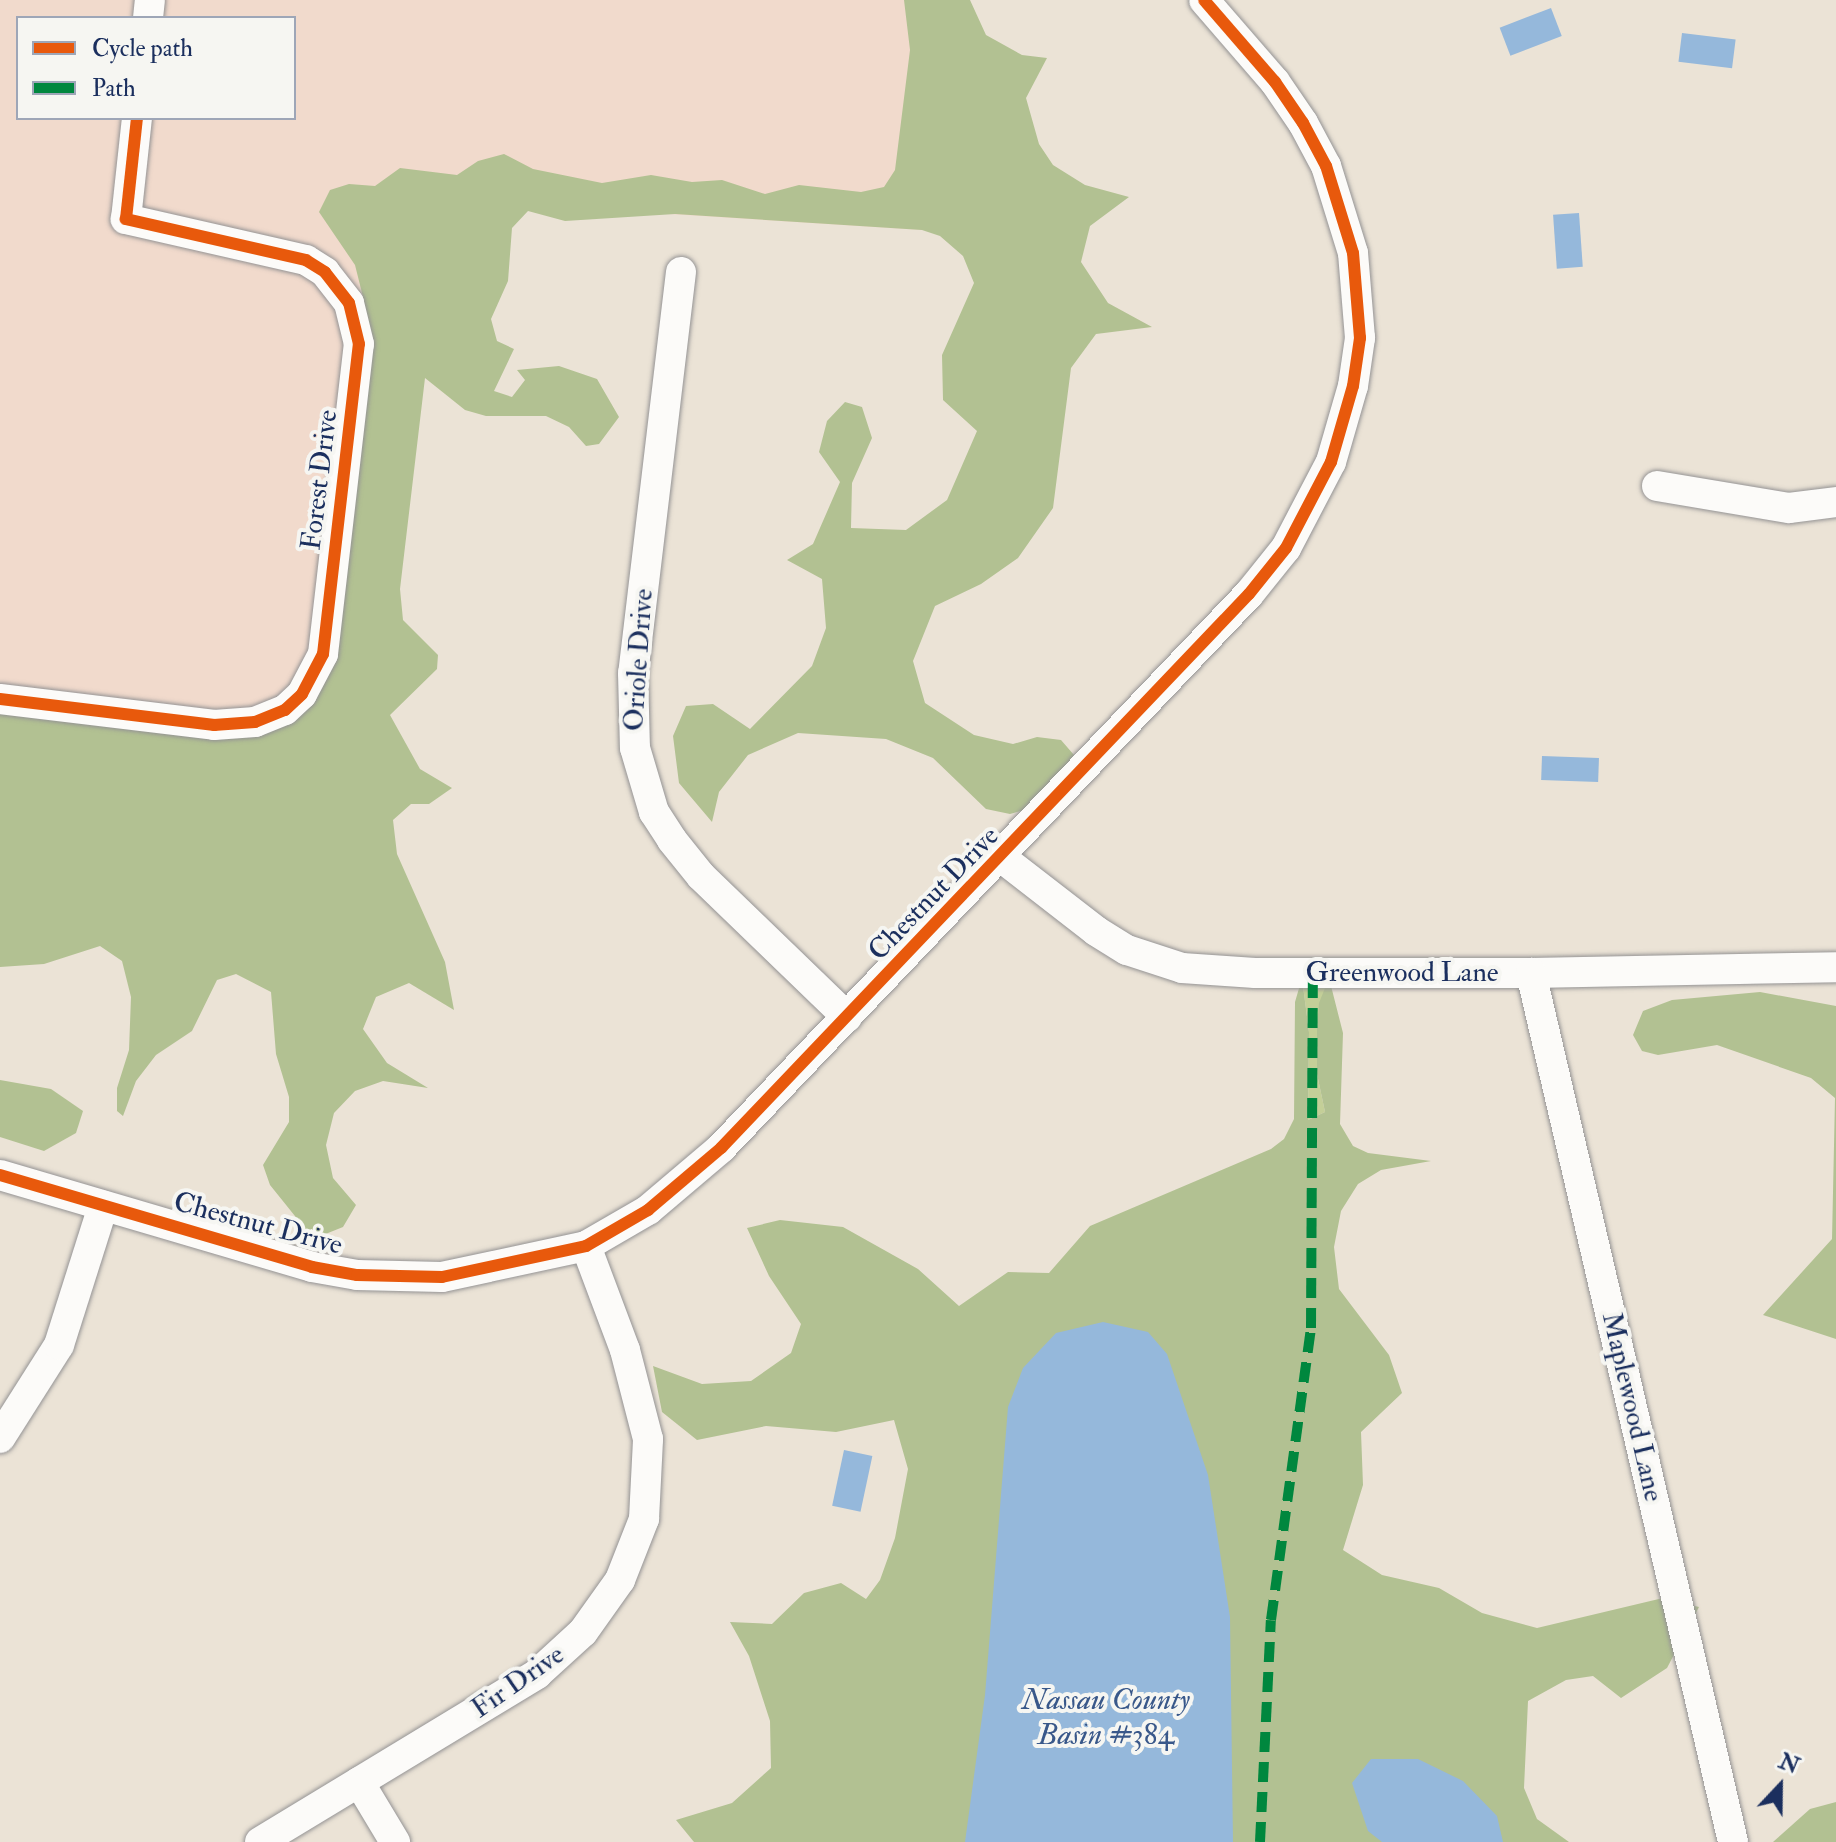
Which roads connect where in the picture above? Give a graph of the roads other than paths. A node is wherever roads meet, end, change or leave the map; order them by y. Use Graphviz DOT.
graph roads {
  1 [pos="1204,0"];
  2 [pos="137,120"];
  3 [pos="681,272"];
  4 [pos="1657,486"];
  5 [pos="1836,502"];
  6 [pos="0,699"];
  7 [pos="1002,858"];
  8 [pos="1836,967"];
  9 [pos="1531,973"];
  10 [pos="847,1017"];
  11 [pos="0,1175"];
  12 [pos="103,1206"];
  13 [pos="586,1246"];
  14 [pos="0,1438"];
  15 [pos="359,1782"];
  16 [pos="260,1842"];
  17 [pos="395,1842"];
  18 [pos="1733,1842"];
  1 -- 7 [label="street, Chestnut Drive"];
  2 -- 6 [label="street, Forest Drive"];
  3 -- 10 [label="street, Oriole Drive"];
  4 -- 5 [label="street"];
  7 -- 9 [label="street, Greenwood Lane"];
  7 -- 10 [label="street, Chestnut Drive"];
  8 -- 9 [label="street, Greenwood Lane"];
  9 -- 18 [label="street, Maplewood Lane"];
  10 -- 13 [label="street, Chestnut Drive"];
  11 -- 12 [label="street, Chestnut Drive"];
  12 -- 13 [label="street, Chestnut Drive"];
  12 -- 14 [label="street"];
  13 -- 15 [label="street, Fir Drive"];
  15 -- 16 [label="street, Fir Drive"];
  15 -- 17 [label="street"];
}
